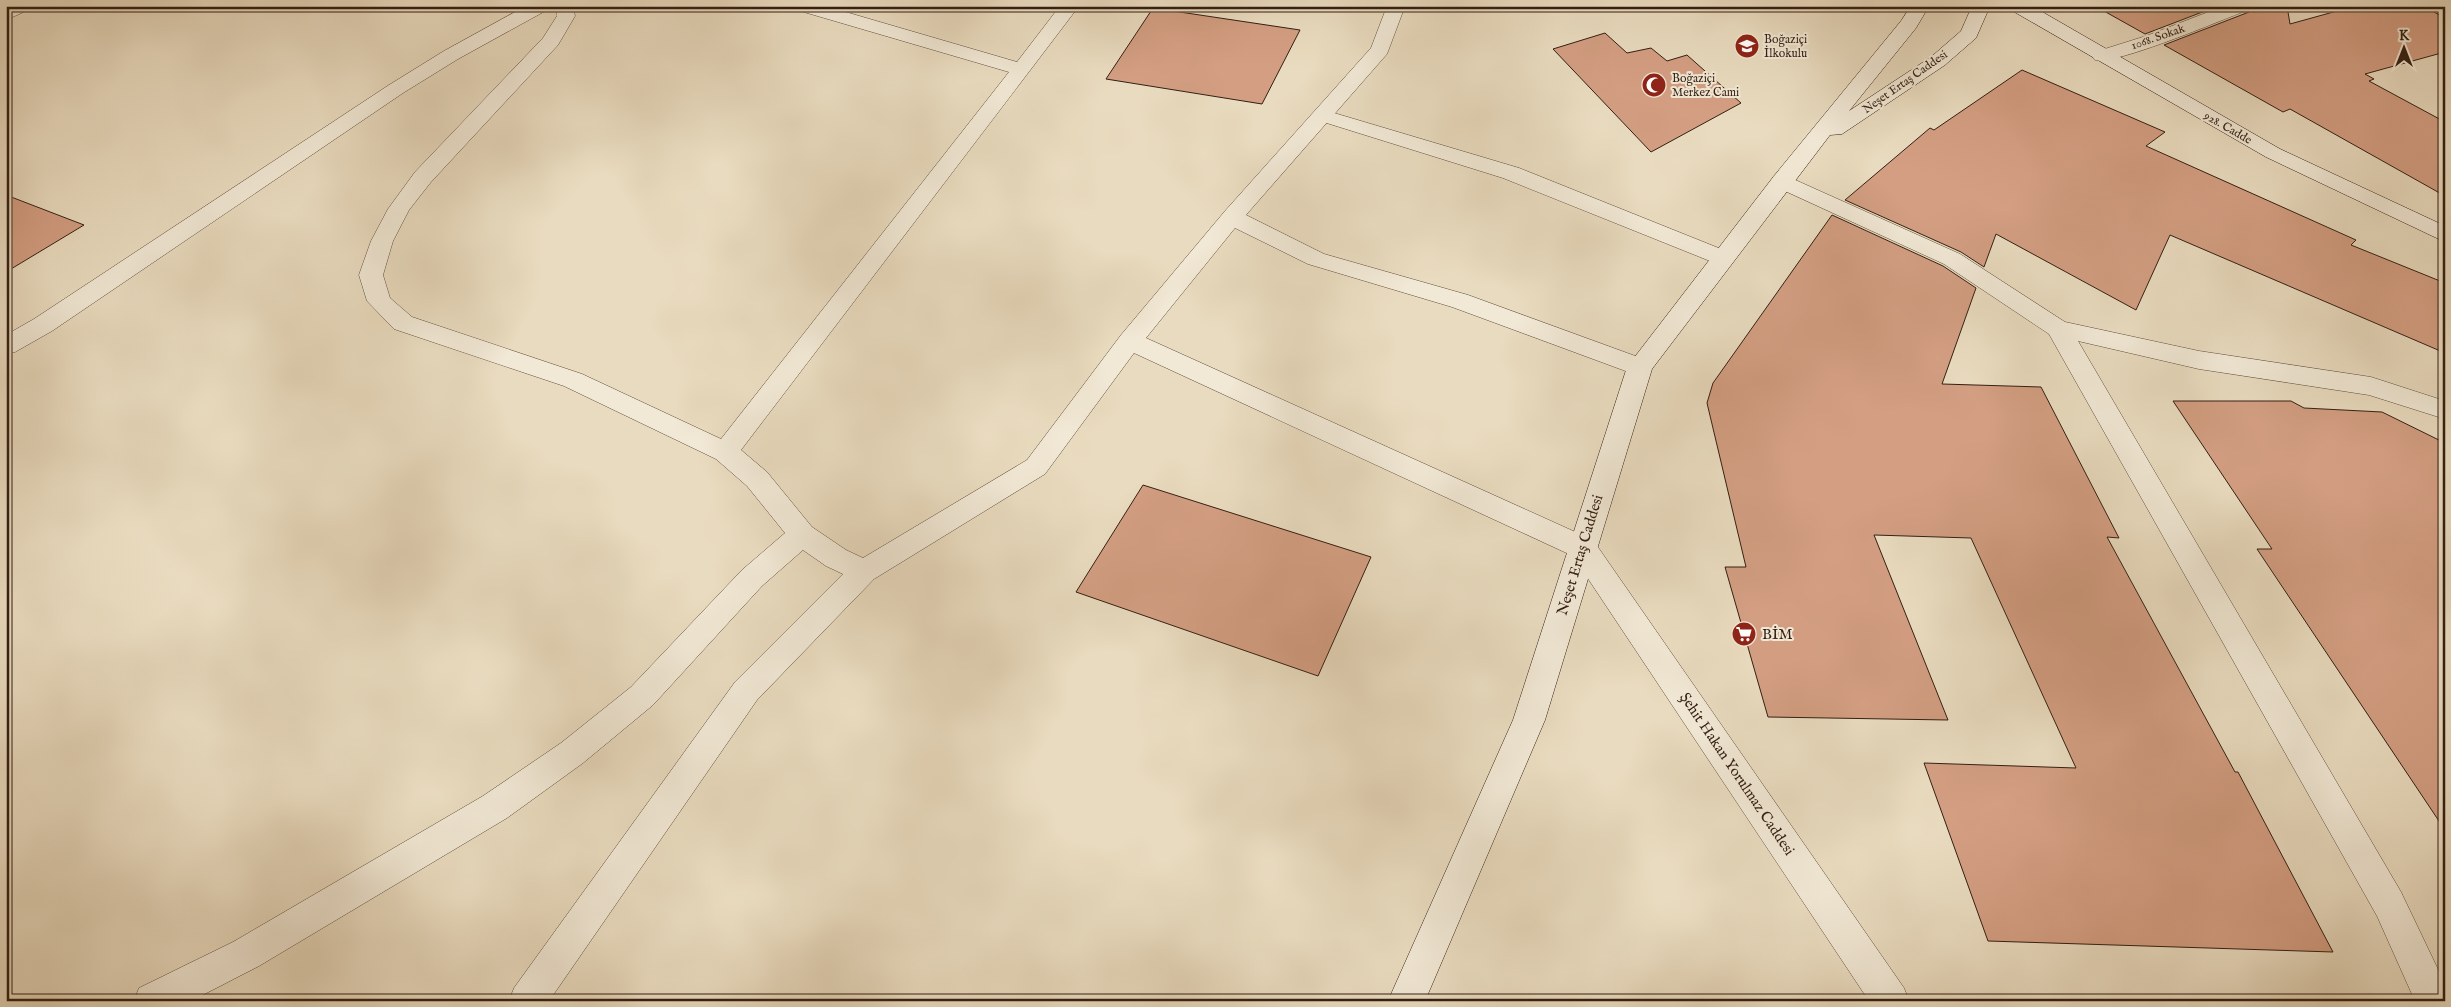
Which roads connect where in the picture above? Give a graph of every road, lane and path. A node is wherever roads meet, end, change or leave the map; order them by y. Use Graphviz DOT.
graph roads {
  1 [pos="22,6"];
  2 [pos="540,6"];
  3 [pos="564,6"];
  4 [pos="804,6"];
  5 [pos="1070,6"];
  6 [pos="1396,6"];
  7 [pos="1920,6"];
  8 [pos="1981,6"];
  9 [pos="2018,6"];
  10 [pos="2242,6"];
  11 [pos="6,14"];
  12 [pos="2102,56"];
  13 [pos="1020,69"];
  14 [pos="1324,116"];
  15 [pos="1813,145"];
  16 [pos="1782,181"];
  17 [pos="1233,216"];
  18 [pos="2445,235"];
  19 [pos="1722,258"];
  20 [pos="2058,328"];
  21 [pos="1130,341"];
  22 [pos="6,346"];
  23 [pos="1640,367"];
  24 [pos="2445,410"];
  25 [pos="724,452"];
  26 [pos="802,535"];
  27 [pos="1583,548"];
  28 [pos="864,571"];
  29 [pos="152,1001"];
  30 [pos="527,1001"];
  31 [pos="1406,1001"];
  32 [pos="1891,1001"];
  33 [pos="2434,1001"];
  1 -- 11 [label="street"];
  2 -- 22 [label="street"];
  3 -- 25 [label="street"];
  4 -- 13 [label="street"];
  5 -- 13 [label="street"];
  6 -- 14 [label="street"];
  7 -- 15 [label="street, Neşet Ertaş Caddesi"];
  8 -- 15 [label="street, Neşet Ertaş Caddesi"];
  9 -- 12 [label="street, 928. Cadde"];
  10 -- 12 [label="street, 1068. Sokak"];
  12 -- 18 [label="street, 928. Cadde"];
  13 -- 25 [label="street"];
  14 -- 17 [label="street"];
  14 -- 19 [label="street"];
  15 -- 16 [label="street, Neşet Ertaş Caddesi"];
  16 -- 19 [label="street, Neşet Ertaş Caddesi"];
  16 -- 20 [label="street"];
  17 -- 21 [label="street"];
  17 -- 23 [label="street"];
  19 -- 23 [label="street, Neşet Ertaş Caddesi"];
  20 -- 24 [label="street"];
  20 -- 33 [label="street"];
  21 -- 27 [label="street"];
  21 -- 28 [label="street"];
  23 -- 27 [label="street, Neşet Ertaş Caddesi"];
  25 -- 26 [label="street"];
  26 -- 28 [label="street"];
  26 -- 29 [label="street"];
  27 -- 31 [label="street, Neşet Ertaş Caddesi"];
  27 -- 32 [label="street, Şehit Hakan Yorulmaz Caddesi"];
  28 -- 30 [label="street"];
}
